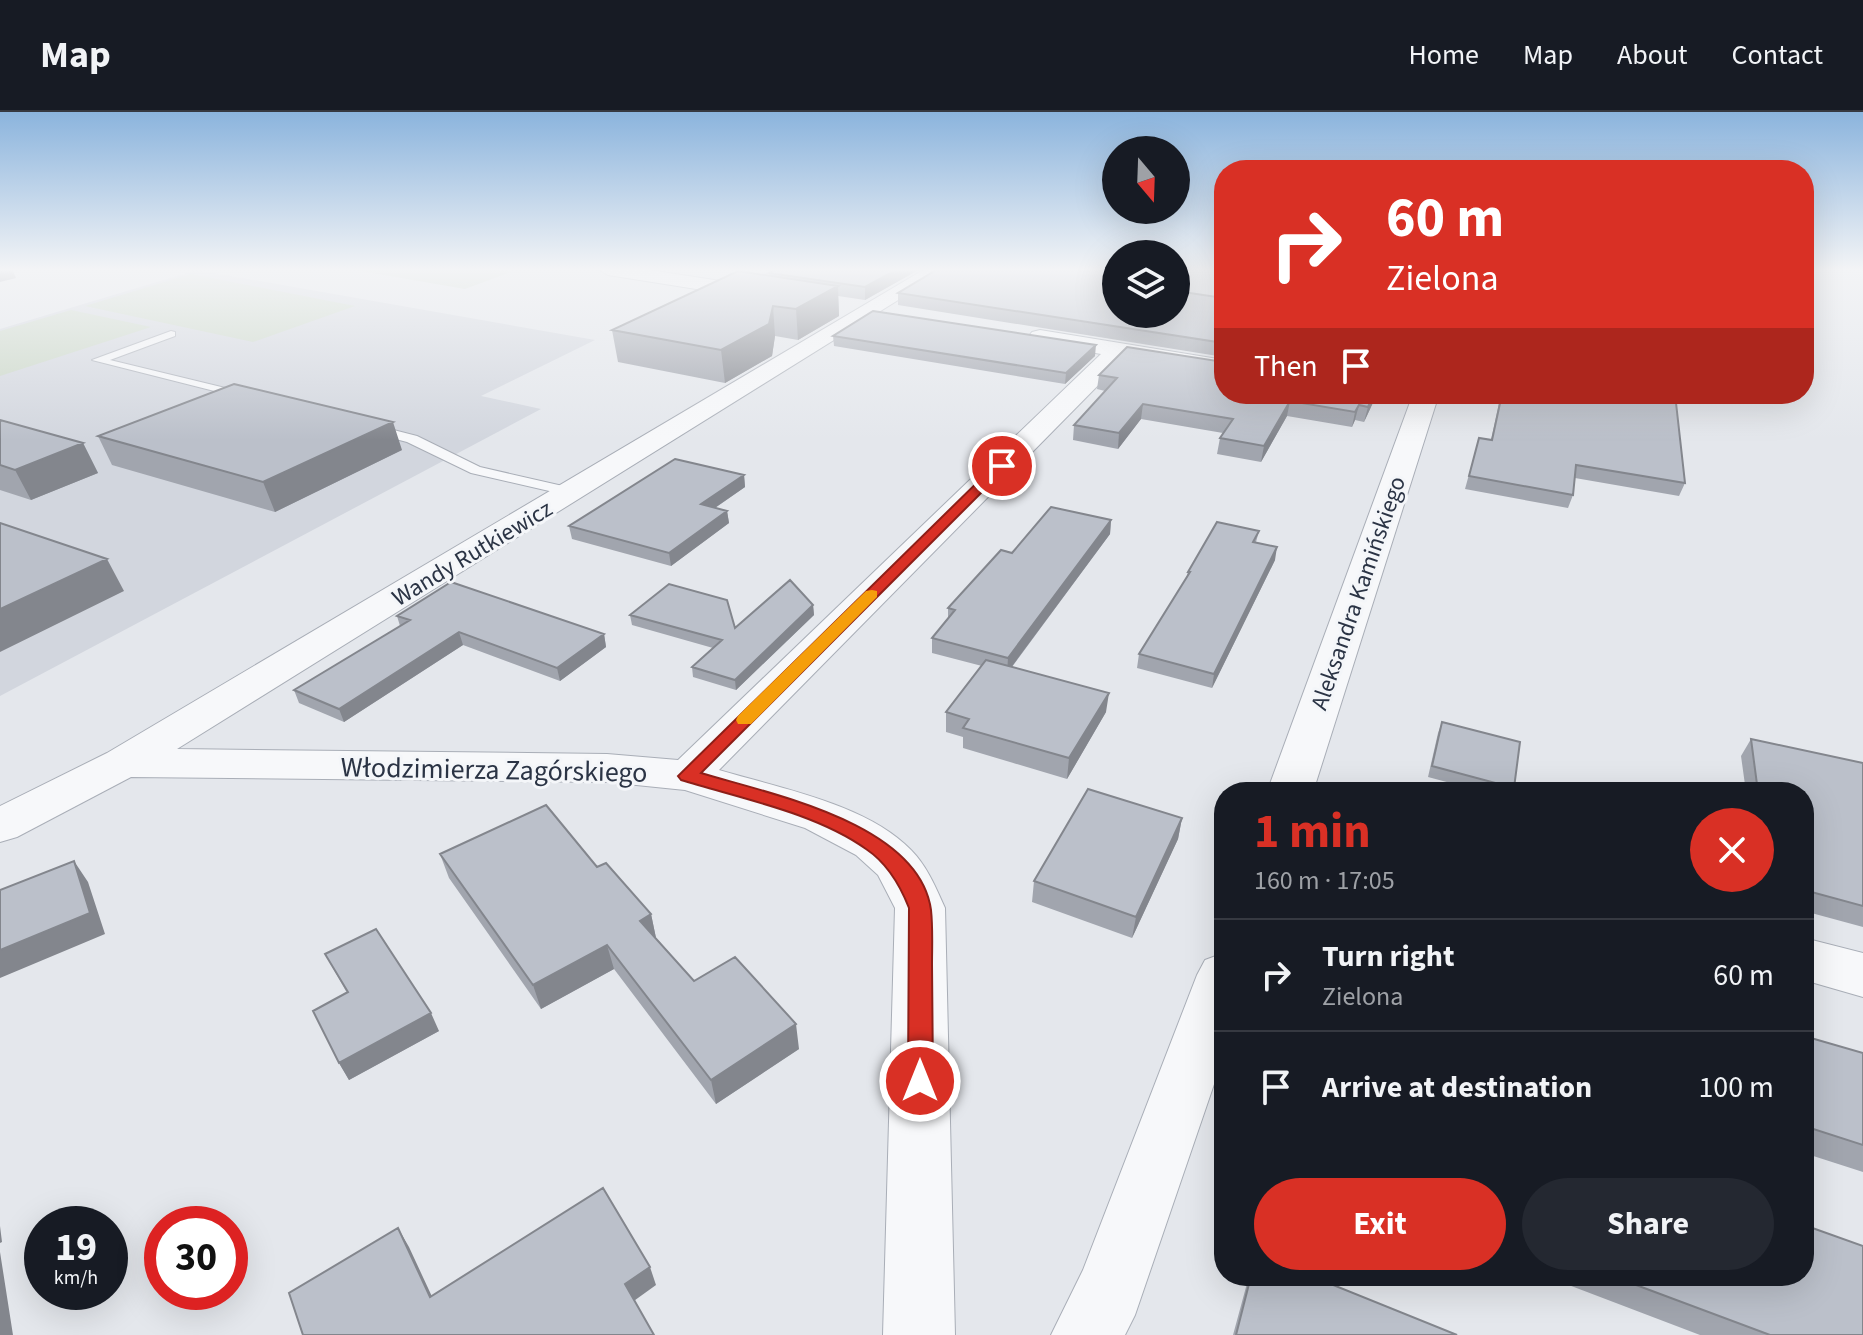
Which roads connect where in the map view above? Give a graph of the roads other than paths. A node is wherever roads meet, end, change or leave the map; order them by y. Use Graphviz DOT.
graph roads {
  1 [pos="845,326"];
  2 [pos="1010,333"];
  3 [pos="171,334"];
  4 [pos="1119,350"];
  5 [pos="1214,365"];
  6 [pos="262,401"];
  7 [pos="1413,404"];
  8 [pos="352,424"];
  9 [pos="571,492"];
  10 [pos="123,763"];
  11 [pos="688,776"];
  12 [pos="1293,782"];
  13 [pos="0,826"];
  14 [pos="1814,962"];
  15 [pos="1863,975"];
  16 [pos="1214,1003"];
  17 [pos="919,1335"];
  18 [pos="1087,1335"];
  1 -- 9 [label="street, Wandy Rutkiewicz"];
  2 -- 4 [label="street"];
  3 -- 6 [label="lane"];
  4 -- 5 [label="street"];
  4 -- 11 [label="street"];
  7 -- 12 [label="street, Aleksandra Kamińskiego"];
  8 -- 9 [label="lane"];
  9 -- 10 [label="street, Wandy Rutkiewicz"];
  10 -- 11 [label="street, Włodzimierza Zagórskiego"];
  10 -- 13 [label="street, Wandy Rutkiewicz"];
  11 -- 17 [label="street, Włodzimierza Zagórskiego"];
  14 -- 15 [label="street"];
  16 -- 18 [label="street"];
}
